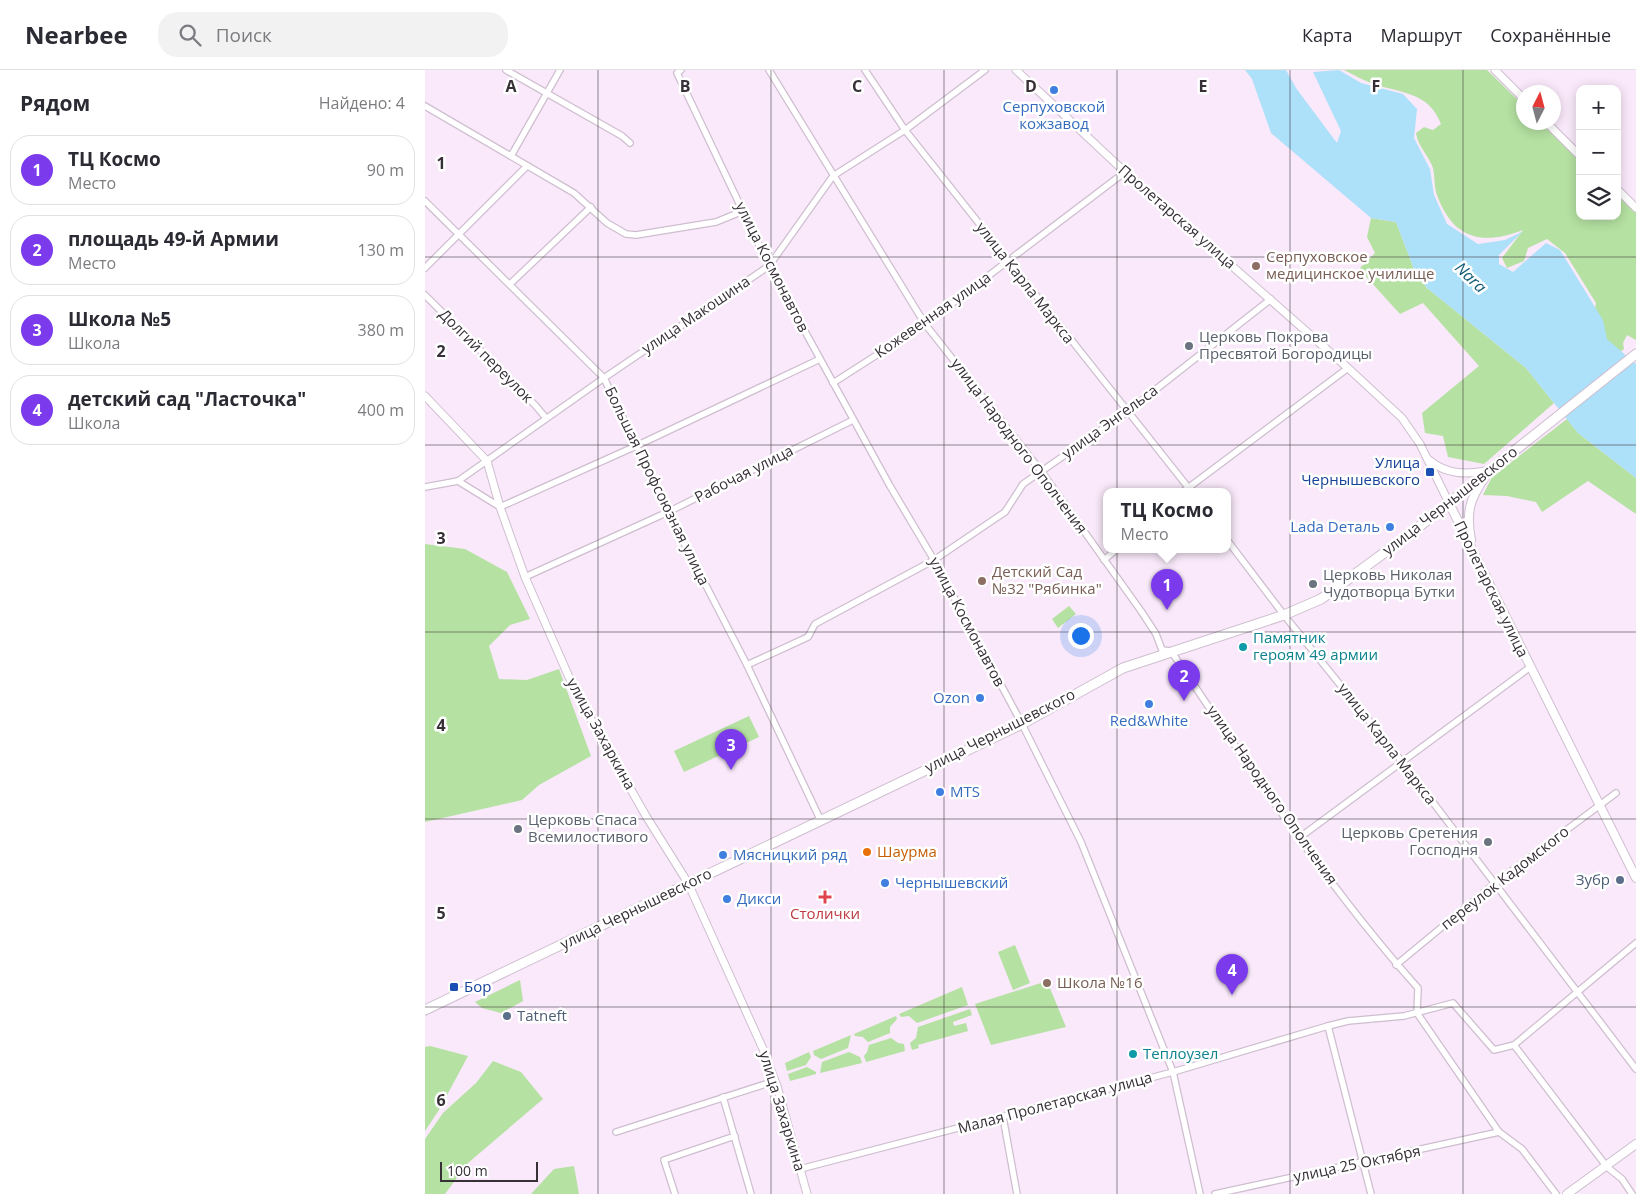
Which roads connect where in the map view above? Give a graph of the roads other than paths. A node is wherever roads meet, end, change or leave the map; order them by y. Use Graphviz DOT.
graph roads {
  1 [pos="506,70"];
  2 [pos="560,70"];
  3 [pos="769,70"];
  4 [pos="865,70"];
  5 [pos="985,70"];
  6 [pos="1016,70"];
  7 [pos="1495,70"];
  8 [pos="679,72"];
  9 [pos="1516,91"];
  10 [pos="547,92"];
  11 [pos="425,106"];
  12 [pos="905,130"];
  13 [pos="1554,130"];
  14 [pos="630,143"];
  15 [pos="1576,152"];
  16 [pos="511,156"];
  17 [pos="527,166"];
  18 [pos="1125,172"];
  19 [pos="833,176"];
  20 [pos="1621,193"];
  21 [pos="425,201"];
  22 [pos="591,207"];
  23 [pos="1636,208"];
  24 [pos="743,211"];
  25 [pos="459,234"];
  26 [pos="1008,261"];
  27 [pos="769,266"];
  28 [pos="425,268"];
  29 [pos="510,284"];
  30 [pos="425,295"];
  31 [pos="1271,300"];
  32 [pos="925,324"];
  33 [pos="1636,354"];
  34 [pos="820,359"];
  35 [pos="1348,368"];
  36 [pos="604,378"];
  37 [pos="833,383"];
  38 [pos="425,396"];
  39 [pos="1127,412"];
  40 [pos="546,418"];
  41 [pos="853,420"];
  42 [pos="636,446"];
  43 [pos="1427,458"];
  44 [pos="487,461"];
  45 [pos="1490,470"];
  46 [pos="1041,471"];
  47 [pos="458,481"];
  48 [pos="425,487"];
  49 [pos="1186,488"];
  50 [pos="1191,488"];
  51 [pos="1449,503"];
  52 [pos="500,507"];
  53 [pos="668,512"];
  54 [pos="1231,545"];
  55 [pos="1472,550"];
  56 [pos="1112,553"];
  57 [pos="934,560"];
  58 [pos="1104,560"];
  59 [pos="525,577"];
  60 [pos="1283,615"];
  61 [pos="1171,651"];
  62 [pos="747,665"];
  63 [pos="1529,668"];
  64 [pos="1021,724"];
  65 [pos="1403,763"];
  66 [pos="1616,793"];
  67 [pos="1598,806"];
  68 [pos="820,819"];
  69 [pos="1299,838"];
  70 [pos="1636,878"];
  71 [pos="689,883"];
  72 [pos="1494,884"];
  73 [pos="1636,943"];
  74 [pos="1397,964"];
  75 [pos="1576,991"];
  76 [pos="425,1010"];
  77 [pos="1417,1013"];
  78 [pos="1328,1026"];
  79 [pos="1514,1045"];
  80 [pos="1636,1069"];
  81 [pos="1173,1072"];
  82 [pos="775,1080"];
  83 [pos="723,1097"];
  84 [pos="1003,1117"];
  85 [pos="616,1132"];
  86 [pos="1499,1132"];
  87 [pos="735,1136"];
  88 [pos="1636,1144"];
  89 [pos="1364,1163"];
  90 [pos="1607,1167"];
  91 [pos="800,1169"];
  92 [pos="675,1194"];
  93 [pos="751,1194"];
  94 [pos="807,1194"];
  95 [pos="1017,1194"];
  96 [pos="1200,1194"];
  97 [pos="1215,1194"];
  98 [pos="1371,1194"];
  99 [pos="1557,1194"];
  100 [pos="1567,1194"];
  101 [pos="1632,1194"];
  1 -- 10 [label="street"];
  2 -- 10 [label="street"];
  3 -- 19 [label="street, улица Народного Ополчения"];
  4 -- 12 [label="street, улица Карла Маркса"];
  5 -- 12 [label="street, улица Макошина"];
  6 -- 18 [label="street, Пролетарская улица"];
  7 -- 9 [label="street"];
  8 -- 24 [label="street, улица Космонавтов"];
  10 -- 14 [label="street"];
  10 -- 16 [label="street"];
  11 -- 16 [label="street"];
  12 -- 19 [label="street, улица Макошина"];
  12 -- 26 [label="street, улица Карла Маркса"];
  13 -- 15 [label="street"];
  16 -- 17 [label="street"];
  17 -- 22 [label="street"];
  17 -- 25 [label="street"];
  18 -- 26 [label="street, Кожевенная улица"];
  18 -- 31 [label="street, Пролетарская улица"];
  19 -- 27 [label="street, улица Макошина"];
  19 -- 32 [label="street, улица Народного Ополчения"];
  20 -- 23 [label="street"];
  21 -- 25 [label="street, Большая Профсоюзная улица"];
  22 -- 24 [label="street"];
  22 -- 29 [label="street"];
  24 -- 27 [label="street, улица Космонавтов"];
  25 -- 28 [label="street"];
  25 -- 29 [label="street, Большая Профсоюзная улица"];
  26 -- 32 [label="street, Кожевенная улица"];
  26 -- 39 [label="street, улица Карла Маркса"];
  27 -- 34 [label="street, улица Космонавтов"];
  27 -- 36 [label="street, улица Макошина"];
  29 -- 36 [label="street, Большая Профсоюзная улица"];
  30 -- 40 [label="street, Долгий переулок"];
  31 -- 35 [label="street, Пролетарская улица"];
  31 -- 39 [label="street, улица Энгельса"];
  32 -- 37 [label="street, Кожевенная улица"];
  32 -- 46 [label="street, улица Народного Ополчения"];
  33 -- 45 [label="main road, улица Чернышевского"];
  34 -- 37 [label="street, улица Космонавтов"];
  34 -- 42 [label="street"];
  35 -- 43 [label="street, Пролетарская улица"];
  35 -- 50 [label="street"];
  36 -- 40 [label="street, улица Макошина"];
  36 -- 42 [label="street, Большая Профсоюзная улица"];
  37 -- 41 [label="street, улица Космонавтов"];
  38 -- 44 [label="street, улица Захаркина"];
  39 -- 46 [label="street, улица Энгельса"];
  39 -- 49 [label="street, улица Карла Маркса"];
  40 -- 44 [label="street, улица Макошина"];
  41 -- 53 [label="street, Рабочая улица"];
  41 -- 57 [label="street, улица Космонавтов"];
  42 -- 52 [label="street"];
  42 -- 53 [label="street, Большая Профсоюзная улица"];
  43 -- 45 [label="street"];
  43 -- 51 [label="street, Пролетарская улица"];
  44 -- 47 [label="street, улица Макошина"];
  44 -- 52 [label="street, улица Захаркина"];
  45 -- 51 [label="main road, улица Чернышевского"];
  45 -- 55 [label="main road"];
  46 -- 57 [label="street, улица Энгельса"];
  46 -- 58 [label="street, улица Народного Ополчения"];
  47 -- 48 [label="street, улица Макошина"];
  47 -- 52 [label="street"];
  51 -- 55 [label="main road, Пролетарская улица"];
  51 -- 60 [label="main road, улица Чернышевского"];
  52 -- 59 [label="street, улица Захаркина"];
  53 -- 59 [label="street, Рабочая улица"];
  53 -- 62 [label="street, Большая Профсоюзная улица"];
  54 -- 60 [label="street, улица Карла Маркса"];
  55 -- 63 [label="main road, Пролетарская улица"];
  56 -- 58 [label="street"];
  57 -- 62 [label="street, улица Энгельса"];
  57 -- 64 [label="street, улица Космонавтов"];
  58 -- 61 [label="street, улица Народного Ополчения"];
  59 -- 71 [label="street, улица Захаркина"];
  60 -- 61 [label="main road, улица Чернышевского"];
  60 -- 65 [label="street, улица Карла Маркса"];
  61 -- 64 [label="main road, улица Чернышевского"];
  61 -- 69 [label="street, улица Народного Ополчения"];
  62 -- 68 [label="street, Большая Профсоюзная улица"];
  63 -- 65 [label="street"];
  63 -- 67 [label="main road, Пролетарская улица"];
  64 -- 68 [label="main road, улица Чернышевского"];
  64 -- 81 [label="street, улица Космонавтов"];
  65 -- 69 [label="street"];
  65 -- 72 [label="street, улица Карла Маркса"];
  66 -- 67 [label="street, переулок Кадомского"];
  67 -- 70 [label="main road, Пролетарская улица"];
  67 -- 72 [label="street, переулок Кадомского"];
  68 -- 71 [label="main road, улица Чернышевского"];
  69 -- 74 [label="street, улица Народного Ополчения"];
  71 -- 76 [label="main road, улица Чернышевского"];
  71 -- 82 [label="street, улица Захаркина"];
  72 -- 74 [label="street, переулок Кадомского"];
  72 -- 75 [label="street, улица Карла Маркса"];
  73 -- 75 [label="street"];
  74 -- 77 [label="street, улица Народного Ополчения"];
  75 -- 79 [label="street"];
  75 -- 80 [label="street, улица Карла Маркса"];
  77 -- 78 [label="street, Малая Пролетарская улица"];
  77 -- 79 [label="street, Малая Пролетарская улица"];
  77 -- 86 [label="street"];
  78 -- 81 [label="street, Малая Пролетарская улица"];
  78 -- 89 [label="street"];
  79 -- 90 [label="street"];
  81 -- 84 [label="street, Малая Пролетарская улица"];
  81 -- 96 [label="street, улица Космонавтов"];
  82 -- 83 [label="street"];
  82 -- 91 [label="street, улица Захаркина"];
  83 -- 85 [label="street"];
  83 -- 87 [label="street"];
  84 -- 91 [label="street, Малая Пролетарская улица"];
  84 -- 95 [label="street"];
  86 -- 89 [label="street, улица 25 Октября"];
  86 -- 99 [label="street"];
  87 -- 92 [label="street"];
  87 -- 93 [label="street"];
  88 -- 90 [label="main road"];
  89 -- 97 [label="street, улица 25 Октября"];
  89 -- 98 [label="street"];
  90 -- 100 [label="main road"];
  90 -- 101 [label="street"];
  91 -- 94 [label="street, улица Захаркина"];
}
